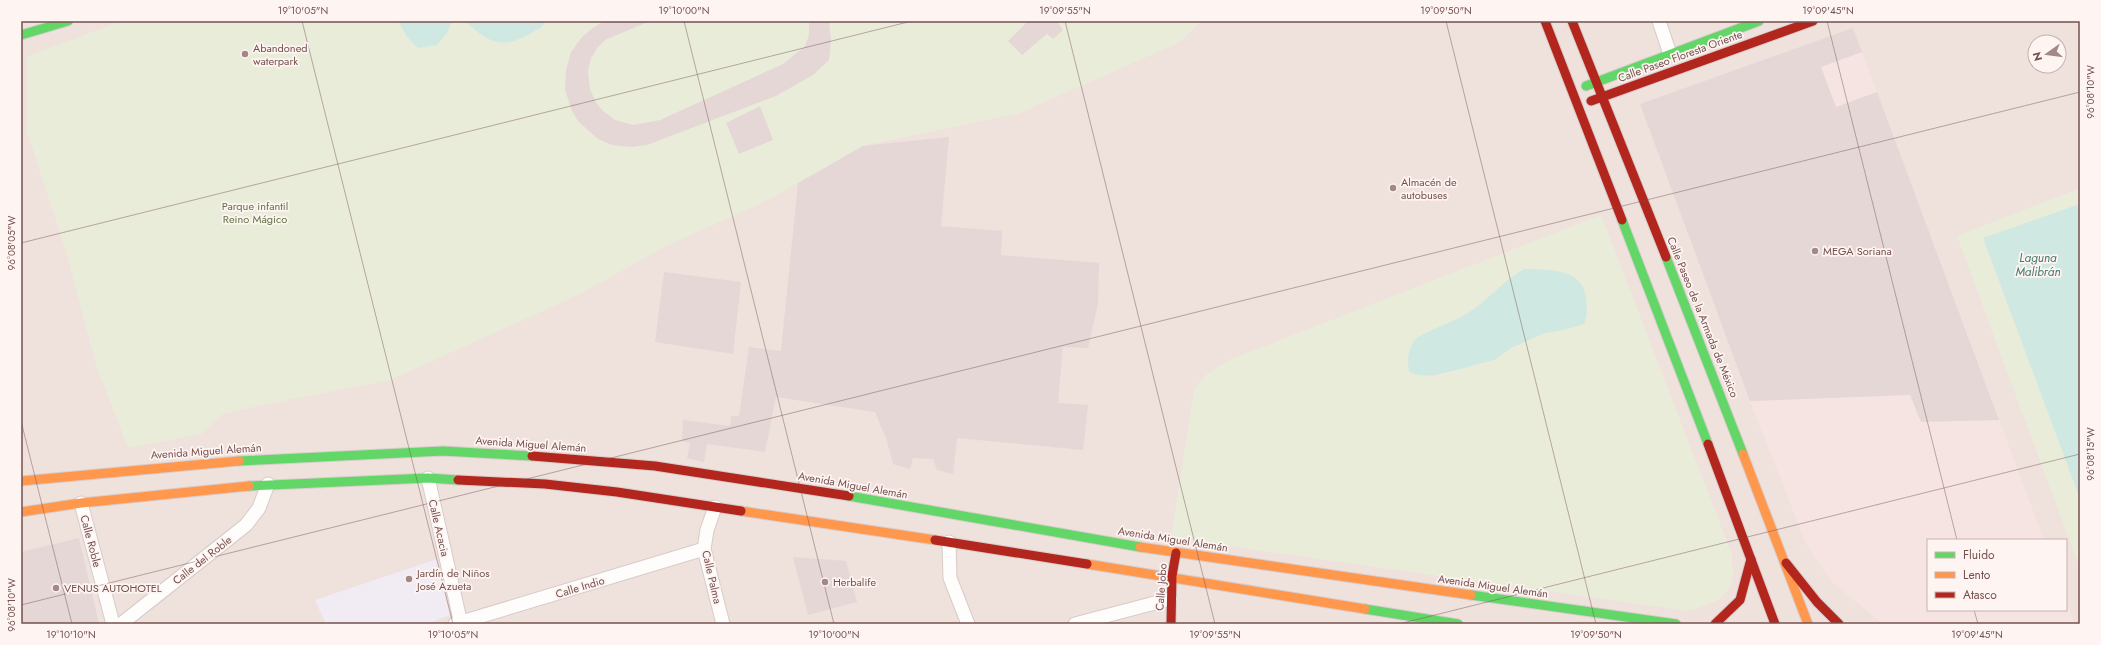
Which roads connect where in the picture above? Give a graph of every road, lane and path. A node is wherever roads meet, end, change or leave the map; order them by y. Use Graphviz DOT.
graph roads {
  1 [pos="68,21"];
  2 [pos="1545,21"];
  3 [pos="1572,21"];
  4 [pos="1659,21"];
  5 [pos="1759,21"];
  6 [pos="1812,21"];
  7 [pos="21,35"];
  8 [pos="1670,54"];
  9 [pos="1596,82"];
  10 [pos="1573,91"];
  11 [pos="1602,97"];
  12 [pos="1579,106"];
  13 [pos="428,478"];
  14 [pos="21,480"];
  15 [pos="268,484"];
  16 [pos="81,504"];
  17 [pos="715,507"];
  18 [pos="21,512"];
  19 [pos="949,542"];
  20 [pos="704,549"];
  21 [pos="1176,553"];
  22 [pos="1751,559"];
  23 [pos="1786,563"];
  24 [pos="1172,576"];
  25 [pos="1170,599"];
  26 [pos="459,623"];
  27 [pos="113,624"];
  28 [pos="121,624"];
  29 [pos="723,624"];
  30 [pos="968,624"];
  31 [pos="1075,624"];
  32 [pos="1171,624"];
  33 [pos="1458,624"];
  34 [pos="1676,624"];
  35 [pos="1715,624"];
  36 [pos="1775,624"];
  37 [pos="1808,624"];
  38 [pos="1839,624"];
  1 -- 7 [label="main road"];
  2 -- 10 [label="main road"];
  3 -- 9 [label="main road, Calle Paseo de la Armada de México"];
  4 -- 8 [label="street"];
  5 -- 8 [label="main road, Calle Paseo Floresta Oriente"];
  6 -- 11 [label="main road, Calle Paseo Floresta Oriente"];
  8 -- 9 [label="main road, Calle Paseo Floresta Oriente"];
  9 -- 10 [label="main road, Calle Paseo Floresta Oriente"];
  9 -- 11 [label="main road, Calle Paseo de la Armada de México"];
  10 -- 12 [label="main road"];
  11 -- 12 [label="main road, Calle Paseo Floresta Oriente"];
  11 -- 23 [label="main road, Calle Paseo de la Armada de México"];
  12 -- 22 [label="main road"];
  13 -- 15 [label="main road"];
  13 -- 17 [label="main road"];
  13 -- 26 [label="street, Calle Acacia"];
  14 -- 21 [label="main road, Avenida Miguel Alemán"];
  15 -- 16 [label="main road"];
  15 -- 28 [label="street, Calle del Roble"];
  16 -- 18 [label="main road"];
  16 -- 27 [label="street, Calle Roble"];
  17 -- 19 [label="main road"];
  17 -- 20 [label="street, Calle Palma"];
  19 -- 24 [label="main road"];
  19 -- 30 [label="street"];
  20 -- 26 [label="street, Calle Indio"];
  20 -- 29 [label="street, Calle Palma"];
  21 -- 24 [label="main road, Calle Jobo"];
  21 -- 34 [label="main road, Avenida Miguel Alemán"];
  22 -- 35 [label="main road"];
  22 -- 36 [label="main road"];
  23 -- 37 [label="main road, Calle Paseo de la Armada de México"];
  23 -- 38 [label="main road"];
  24 -- 25 [label="main road, Calle Jobo"];
  24 -- 33 [label="main road"];
  25 -- 31 [label="street"];
  25 -- 32 [label="main road, Calle Jobo"];
}
